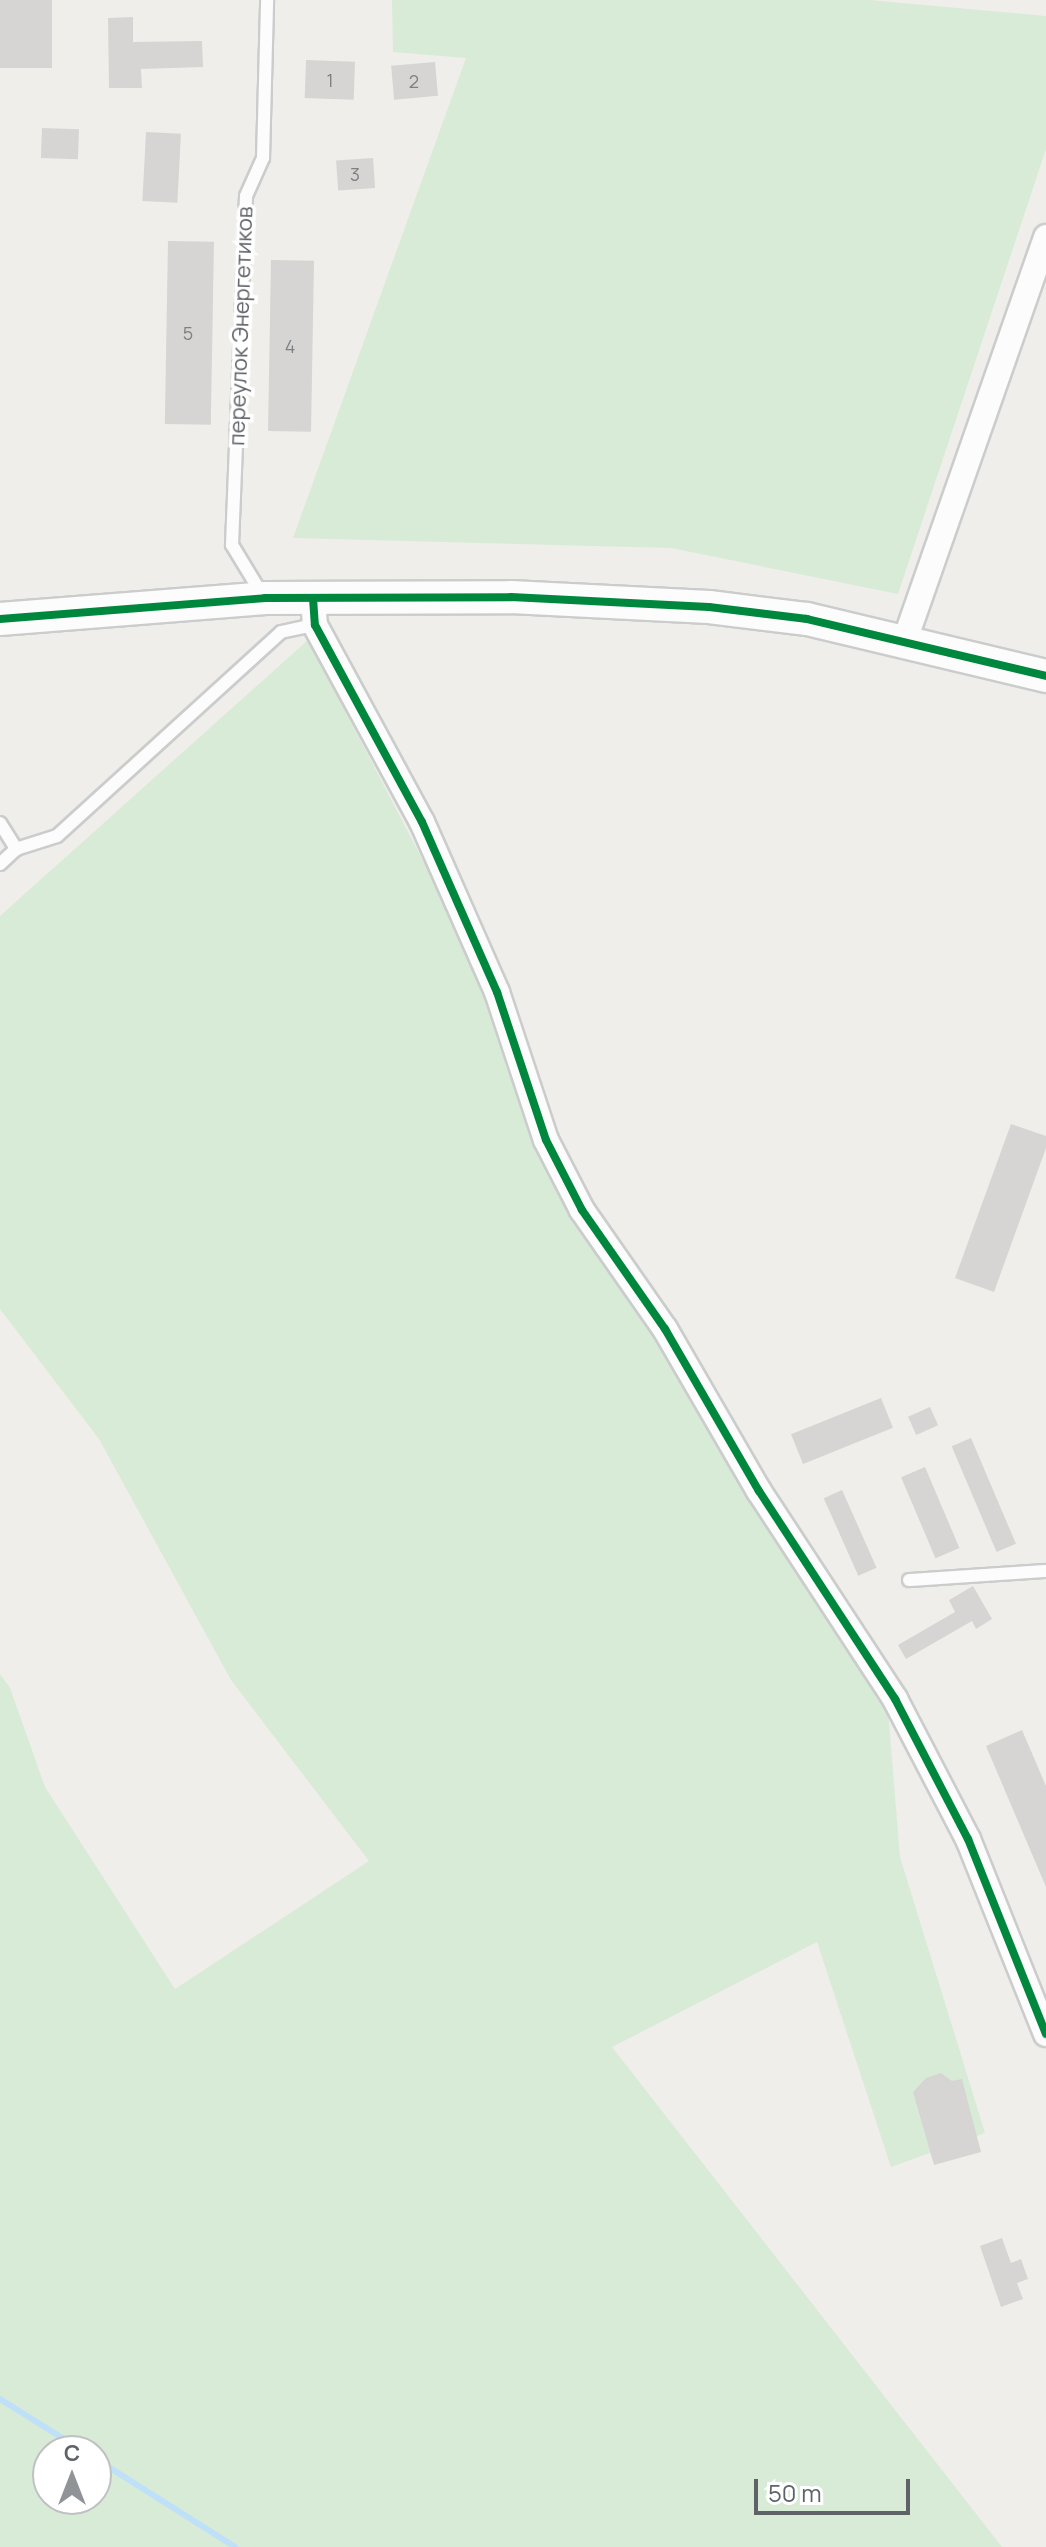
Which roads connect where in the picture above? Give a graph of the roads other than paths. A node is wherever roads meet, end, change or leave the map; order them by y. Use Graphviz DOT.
graph roads {
  1 [pos="267,0"];
  2 [pos="1046,237"];
  3 [pos="265,598"];
  4 [pos="314,611"];
  5 [pos="0,619"];
  6 [pos="905,640"];
  7 [pos="1046,676"];
  8 [pos="0,823"];
  9 [pos="16,849"];
  10 [pos="0,864"];
  11 [pos="1046,1571"];
  12 [pos="909,1580"];
  13 [pos="1046,2034"];
  1 -- 3 [label="lane, переулок Энергетиков"];
  2 -- 6 [label="street"];
  3 -- 4 [label="street"];
  3 -- 5 [label="street"];
  4 -- 6 [label="street"];
  4 -- 9 [label="lane"];
  4 -- 13 [label="street"];
  6 -- 7 [label="street"];
  8 -- 9 [label="lane"];
  9 -- 10 [label="lane"];
  11 -- 12 [label="lane"];
}
